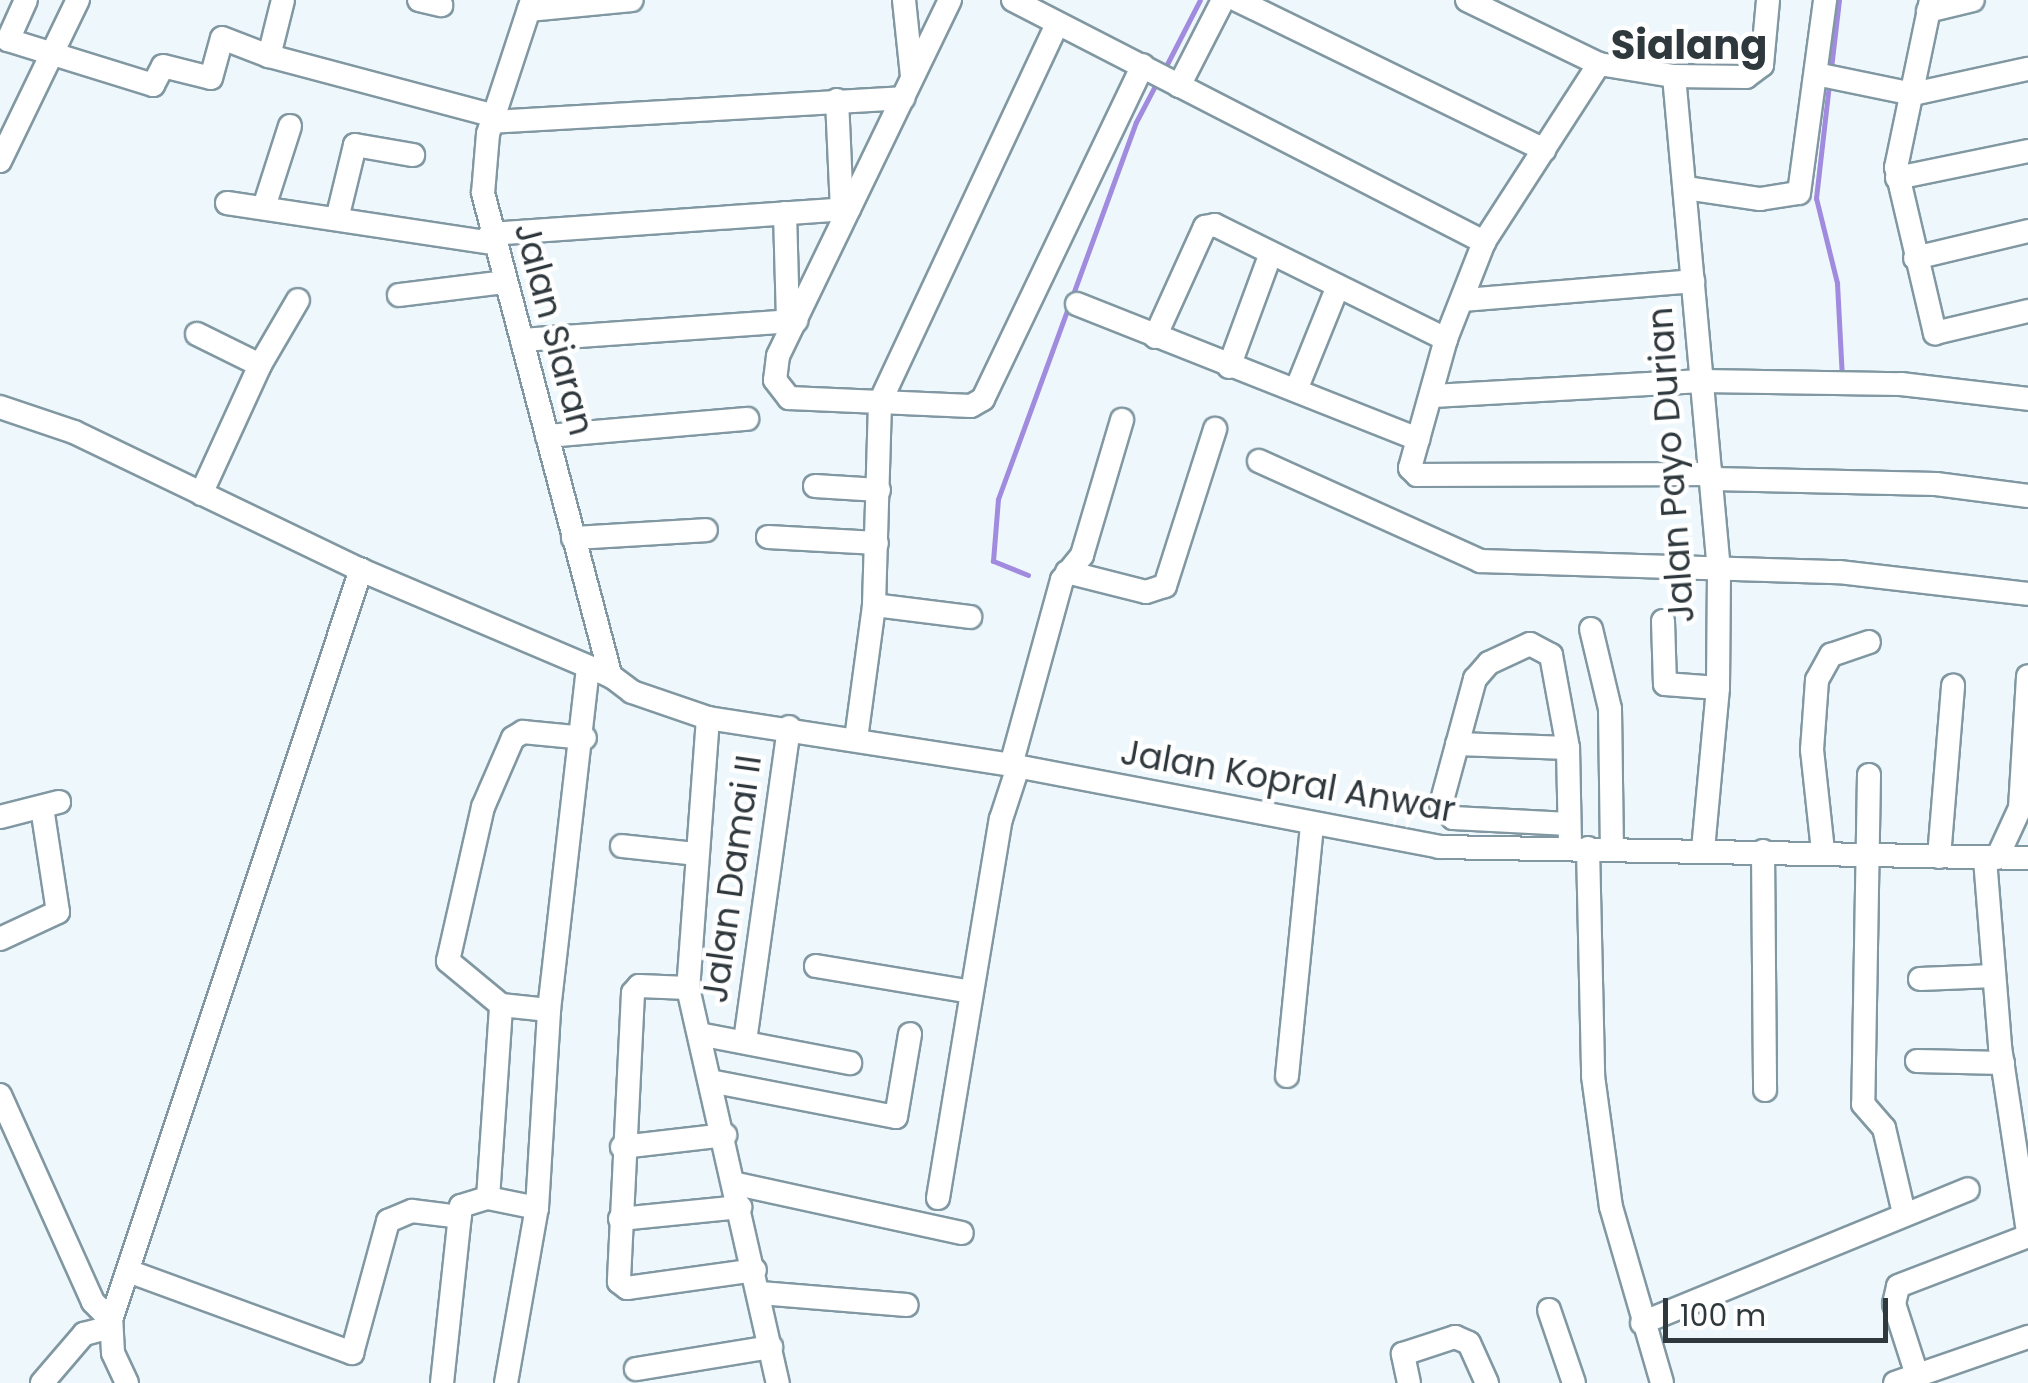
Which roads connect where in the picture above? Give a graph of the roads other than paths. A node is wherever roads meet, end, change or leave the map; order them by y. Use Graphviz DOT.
graph roads {
  1 [pos="26,0"];
  2 [pos="78,0"];
  3 [pos="283,0"];
  4 [pos="632,0"];
  5 [pos="904,0"];
  6 [pos="950,0"];
  7 [pos="1013,0"];
  8 [pos="1223,0"];
  9 [pos="1236,0"];
  10 [pos="1768,0"];
  11 [pos="1826,0"];
  12 [pos="1973,0"];
  13 [pos="589,1"];
  14 [pos="1476,2"];
  15 [pos="530,5"];
  16 [pos="1930,6"];
  17 [pos="1057,25"];
  18 [pos="4,49"];
  19 [pos="269,56"];
  20 [pos="53,58"];
  21 [pos="1599,64"];
  22 [pos="1146,66"];
  23 [pos="2028,69"];
  24 [pos="1827,75"];
  25 [pos="1674,76"];
  26 [pos="1175,83"];
  27 [pos="908,88"];
  28 [pos="1913,94"];
  29 [pos="837,100"];
  30 [pos="493,119"];
  31 [pos="290,126"];
  32 [pos="1544,150"];
  33 [pos="2028,152"];
  34 [pos="412,155"];
  35 [pos="0,161"];
  36 [pos="1896,178"];
  37 [pos="1686,188"];
  38 [pos="227,203"];
  39 [pos="264,207"];
  40 [pos="846,209"];
  41 [pos="785,213"];
  42 [pos="337,219"];
  43 [pos="2028,231"];
  44 [pos="492,239"];
  45 [pos="1484,242"];
  46 [pos="1271,253"];
  47 [pos="1915,258"];
  48 [pos="505,282"];
  49 [pos="1694,282"];
  50 [pos="1338,286"];
  51 [pos="400,295"];
  52 [pos="298,300"];
  53 [pos="1464,300"];
  54 [pos="1076,304"];
  55 [pos="2028,311"];
  56 [pos="792,320"];
  57 [pos="197,334"];
  58 [pos="1155,337"];
  59 [pos="1446,339"];
  60 [pos="522,340"];
  61 [pos="260,365"];
  62 [pos="1229,367"];
  63 [pos="1702,381"];
  64 [pos="1296,390"];
  65 [pos="1432,396"];
  66 [pos="2028,399"];
  67 [pos="880,402"];
  68 [pos="0,407"];
  69 [pos="747,418"];
  70 [pos="1122,420"];
  71 [pos="1215,430"];
  72 [pos="547,436"];
  73 [pos="1418,439"];
  74 [pos="1259,461"];
  75 [pos="1712,476"];
  76 [pos="815,486"];
  77 [pos="879,490"];
  78 [pos="201,494"];
  79 [pos="2028,496"];
  80 [pos="706,530"];
  81 [pos="768,537"];
  82 [pos="573,538"];
  83 [pos="877,543"];
  84 [pos="361,570"];
  85 [pos="1067,572"];
  86 [pos="1720,572"];
  87 [pos="2028,594"];
  88 [pos="874,605"];
  89 [pos="970,617"];
  90 [pos="1663,621"];
  91 [pos="1591,629"];
  92 [pos="1869,642"];
  93 [pos="588,668"];
  94 [pos="611,676"];
  95 [pos="2028,676"];
  96 [pos="1953,686"];
  97 [pos="1718,688"];
  98 [pos="708,718"];
  99 [pos="789,727"];
  100 [pos="585,738"];
  101 [pos="856,739"];
  102 [pos="1457,744"];
  103 [pos="1568,748"];
  104 [pos="1014,766"];
  105 [pos="1869,775"];
  106 [pos="0,816"];
  107 [pos="1312,824"];
  108 [pos="1575,840"];
  109 [pos="622,846"];
  110 [pos="1612,846"];
  111 [pos="1704,850"];
  112 [pos="1764,851"];
  113 [pos="1823,851"];
  114 [pos="696,854"];
  115 [pos="1864,854"];
  116 [pos="1939,857"];
  117 [pos="1991,858"];
  118 [pos="2028,858"];
  119 [pos="0,939"];
  120 [pos="816,966"];
  121 [pos="1994,976"];
  122 [pos="1920,979"];
  123 [pos="688,988"];
  124 [pos="972,992"];
  125 [pos="501,1004"];
  126 [pos="548,1010"];
  127 [pos="699,1034"];
  128 [pos="910,1034"];
  129 [pos="745,1041"];
  130 [pos="1917,1061"];
  131 [pos="850,1063"];
  132 [pos="2002,1063"];
  133 [pos="1287,1076"];
  134 [pos="710,1081"];
  135 [pos="1765,1090"];
  136 [pos="0,1095"];
  137 [pos="724,1134"];
  138 [pos="622,1148"];
  139 [pos="1968,1190"];
  140 [pos="738,1195"];
  141 [pos="488,1198"];
  142 [pos="938,1198"];
  143 [pos="537,1208"];
  144 [pos="1904,1214"];
  145 [pos="460,1218"];
  146 [pos="620,1219"];
  147 [pos="962,1233"];
  148 [pos="2028,1234"];
  149 [pos="128,1271"];
  150 [pos="757,1282"];
  151 [pos="906,1305"];
  152 [pos="1549,1310"];
  153 [pos="1642,1323"];
  154 [pos="111,1324"];
  155 [pos="2028,1337"];
  156 [pos="771,1348"];
  157 [pos="636,1369"];
  158 [pos="675,1373"];
  159 [pos="1906,1379"];
  160 [pos="42,1383"];
  161 [pos="127,1383"];
  162 [pos="442,1383"];
  163 [pos="506,1383"];
  164 [pos="778,1383"];
  165 [pos="1409,1383"];
  166 [pos="1487,1383"];
  167 [pos="1574,1383"];
  168 [pos="1662,1383"];
  1 -- 18 [label="street"];
  2 -- 20 [label="street"];
  3 -- 19 [label="street"];
  4 -- 13 [label="street"];
  5 -- 27 [label="street"];
  6 -- 27 [label="street"];
  7 -- 17 [label="street"];
  8 -- 26 [label="street"];
  9 -- 32 [label="street"];
  10 -- 25 [label="street"];
  11 -- 24 [label="street"];
  12 -- 16 [label="street"];
  13 -- 15 [label="street"];
  14 -- 21 [label="street"];
  15 -- 30 [label="street, Jalan Siaran"];
  16 -- 28 [label="street"];
  17 -- 22 [label="street"];
  17 -- 67 [label="street"];
  18 -- 20 [label="street"];
  19 -- 20 [label="street"];
  19 -- 30 [label="street"];
  20 -- 35 [label="street"];
  21 -- 25 [label="street"];
  21 -- 32 [label="street"];
  22 -- 26 [label="street"];
  22 -- 67 [label="street"];
  23 -- 28 [label="street"];
  24 -- 28 [label="street"];
  24 -- 37 [label="street"];
  25 -- 37 [label="street, Jalan Payo Durian"];
  26 -- 45 [label="street"];
  27 -- 29 [label="street"];
  27 -- 40 [label="street"];
  28 -- 36 [label="street"];
  29 -- 30 [label="street"];
  29 -- 40 [label="street"];
  30 -- 44 [label="street, Jalan Siaran"];
  31 -- 39 [label="street"];
  32 -- 45 [label="street"];
  33 -- 36 [label="street"];
  34 -- 42 [label="street"];
  36 -- 47 [label="street"];
  37 -- 49 [label="street, Jalan Payo Durian"];
  38 -- 39 [label="street"];
  39 -- 42 [label="street"];
  40 -- 41 [label="street"];
  40 -- 56 [label="street"];
  41 -- 44 [label="street"];
  41 -- 56 [label="street"];
  42 -- 44 [label="street"];
  43 -- 47 [label="street"];
  44 -- 48 [label="street, Jalan Siaran"];
  45 -- 53 [label="street"];
  46 -- 50 [label="street"];
  46 -- 58 [label="street"];
  46 -- 62 [label="street"];
  47 -- 55 [label="street"];
  48 -- 51 [label="street"];
  48 -- 60 [label="street, Jalan Siaran"];
  49 -- 53 [label="street"];
  49 -- 63 [label="street, Jalan Payo Durian"];
  50 -- 59 [label="street"];
  50 -- 64 [label="street"];
  52 -- 61 [label="street"];
  53 -- 59 [label="street"];
  54 -- 58 [label="street"];
  56 -- 60 [label="street"];
  56 -- 67 [label="street"];
  57 -- 61 [label="street"];
  58 -- 62 [label="street"];
  59 -- 65 [label="street"];
  60 -- 72 [label="street, Jalan Siaran"];
  61 -- 78 [label="street"];
  62 -- 64 [label="street"];
  63 -- 65 [label="street"];
  63 -- 66 [label="street"];
  63 -- 75 [label="street, Jalan Payo Durian"];
  64 -- 73 [label="street"];
  65 -- 73 [label="street"];
  67 -- 77 [label="street"];
  68 -- 78 [label="street, Jalan Kopral Anwar"];
  69 -- 72 [label="street"];
  70 -- 85 [label="street"];
  71 -- 85 [label="street"];
  72 -- 82 [label="street, Jalan Siaran"];
  73 -- 75 [label="street"];
  74 -- 86 [label="street"];
  75 -- 79 [label="street"];
  75 -- 86 [label="street, Jalan Payo Durian"];
  76 -- 77 [label="street"];
  77 -- 83 [label="street"];
  78 -- 84 [label="street, Jalan Kopral Anwar"];
  80 -- 82 [label="street"];
  81 -- 83 [label="street"];
  82 -- 94 [label="street, Jalan Siaran"];
  83 -- 88 [label="street"];
  84 -- 93 [label="street, Jalan Kopral Anwar"];
  84 -- 149 [label="street"];
  85 -- 104 [label="street"];
  86 -- 87 [label="street"];
  86 -- 97 [label="street, Jalan Payo Durian"];
  88 -- 89 [label="street"];
  88 -- 101 [label="street"];
  90 -- 97 [label="street"];
  91 -- 110 [label="street"];
  92 -- 113 [label="street"];
  93 -- 94 [label="street, Jalan Kopral Anwar"];
  93 -- 100 [label="street"];
  94 -- 98 [label="street, Jalan Kopral Anwar"];
  95 -- 117 [label="street"];
  96 -- 116 [label="street"];
  97 -- 111 [label="street, Jalan Payo Durian"];
  98 -- 99 [label="street, Jalan Kopral Anwar"];
  98 -- 114 [label="street"];
  99 -- 101 [label="street, Jalan Kopral Anwar"];
  99 -- 129 [label="street, Jalan Damai II"];
  100 -- 125 [label="street"];
  100 -- 126 [label="street"];
  101 -- 104 [label="street, Jalan Kopral Anwar"];
  102 -- 103 [label="street"];
  102 -- 103 [label="street"];
  102 -- 108 [label="street"];
  103 -- 108 [label="street"];
  104 -- 107 [label="street, Jalan Kopral Anwar"];
  104 -- 124 [label="street"];
  105 -- 115 [label="street"];
  106 -- 119 [label="street"];
  107 -- 108 [label="street, Jalan Kopral Anwar"];
  107 -- 133 [label="street"];
  108 -- 110 [label="street, Jalan Kopral Anwar"];
  108 -- 153 [label="street"];
  109 -- 114 [label="street"];
  110 -- 111 [label="street, Jalan Kopral Anwar"];
  111 -- 112 [label="street, Jalan Kopral Anwar"];
  112 -- 113 [label="street, Jalan Kopral Anwar"];
  112 -- 135 [label="street"];
  113 -- 115 [label="street, Jalan Kopral Anwar"];
  114 -- 123 [label="street"];
  115 -- 116 [label="street, Jalan Kopral Anwar"];
  115 -- 144 [label="street"];
  116 -- 117 [label="street, Jalan Kopral Anwar"];
  117 -- 118 [label="street, Jalan Kopral Anwar"];
  117 -- 121 [label="street"];
  120 -- 124 [label="street"];
  121 -- 122 [label="street"];
  121 -- 132 [label="street"];
  123 -- 127 [label="street"];
  123 -- 138 [label="street"];
  124 -- 142 [label="street"];
  125 -- 126 [label="street"];
  125 -- 141 [label="street"];
  126 -- 143 [label="street"];
  127 -- 129 [label="street"];
  127 -- 134 [label="street"];
  128 -- 134 [label="street"];
  129 -- 131 [label="street"];
  130 -- 132 [label="street"];
  132 -- 148 [label="street"];
  134 -- 137 [label="street"];
  136 -- 154 [label="street"];
  137 -- 138 [label="street"];
  137 -- 140 [label="street"];
  138 -- 146 [label="street"];
  139 -- 144 [label="street"];
  140 -- 146 [label="street"];
  140 -- 147 [label="street"];
  140 -- 150 [label="street"];
  141 -- 143 [label="street"];
  141 -- 145 [label="street"];
  143 -- 163 [label="street"];
  144 -- 153 [label="street"];
  145 -- 149 [label="street"];
  145 -- 162 [label="street"];
  146 -- 150 [label="street"];
  148 -- 159 [label="street"];
  149 -- 154 [label="street"];
  150 -- 151 [label="street"];
  150 -- 156 [label="street"];
  152 -- 167 [label="street"];
  153 -- 168 [label="street"];
  154 -- 160 [label="street"];
  154 -- 161 [label="street"];
  155 -- 159 [label="street"];
  156 -- 158 [label="street"];
  156 -- 164 [label="street"];
  157 -- 158 [label="street"];
  165 -- 166 [label="street"];
}
